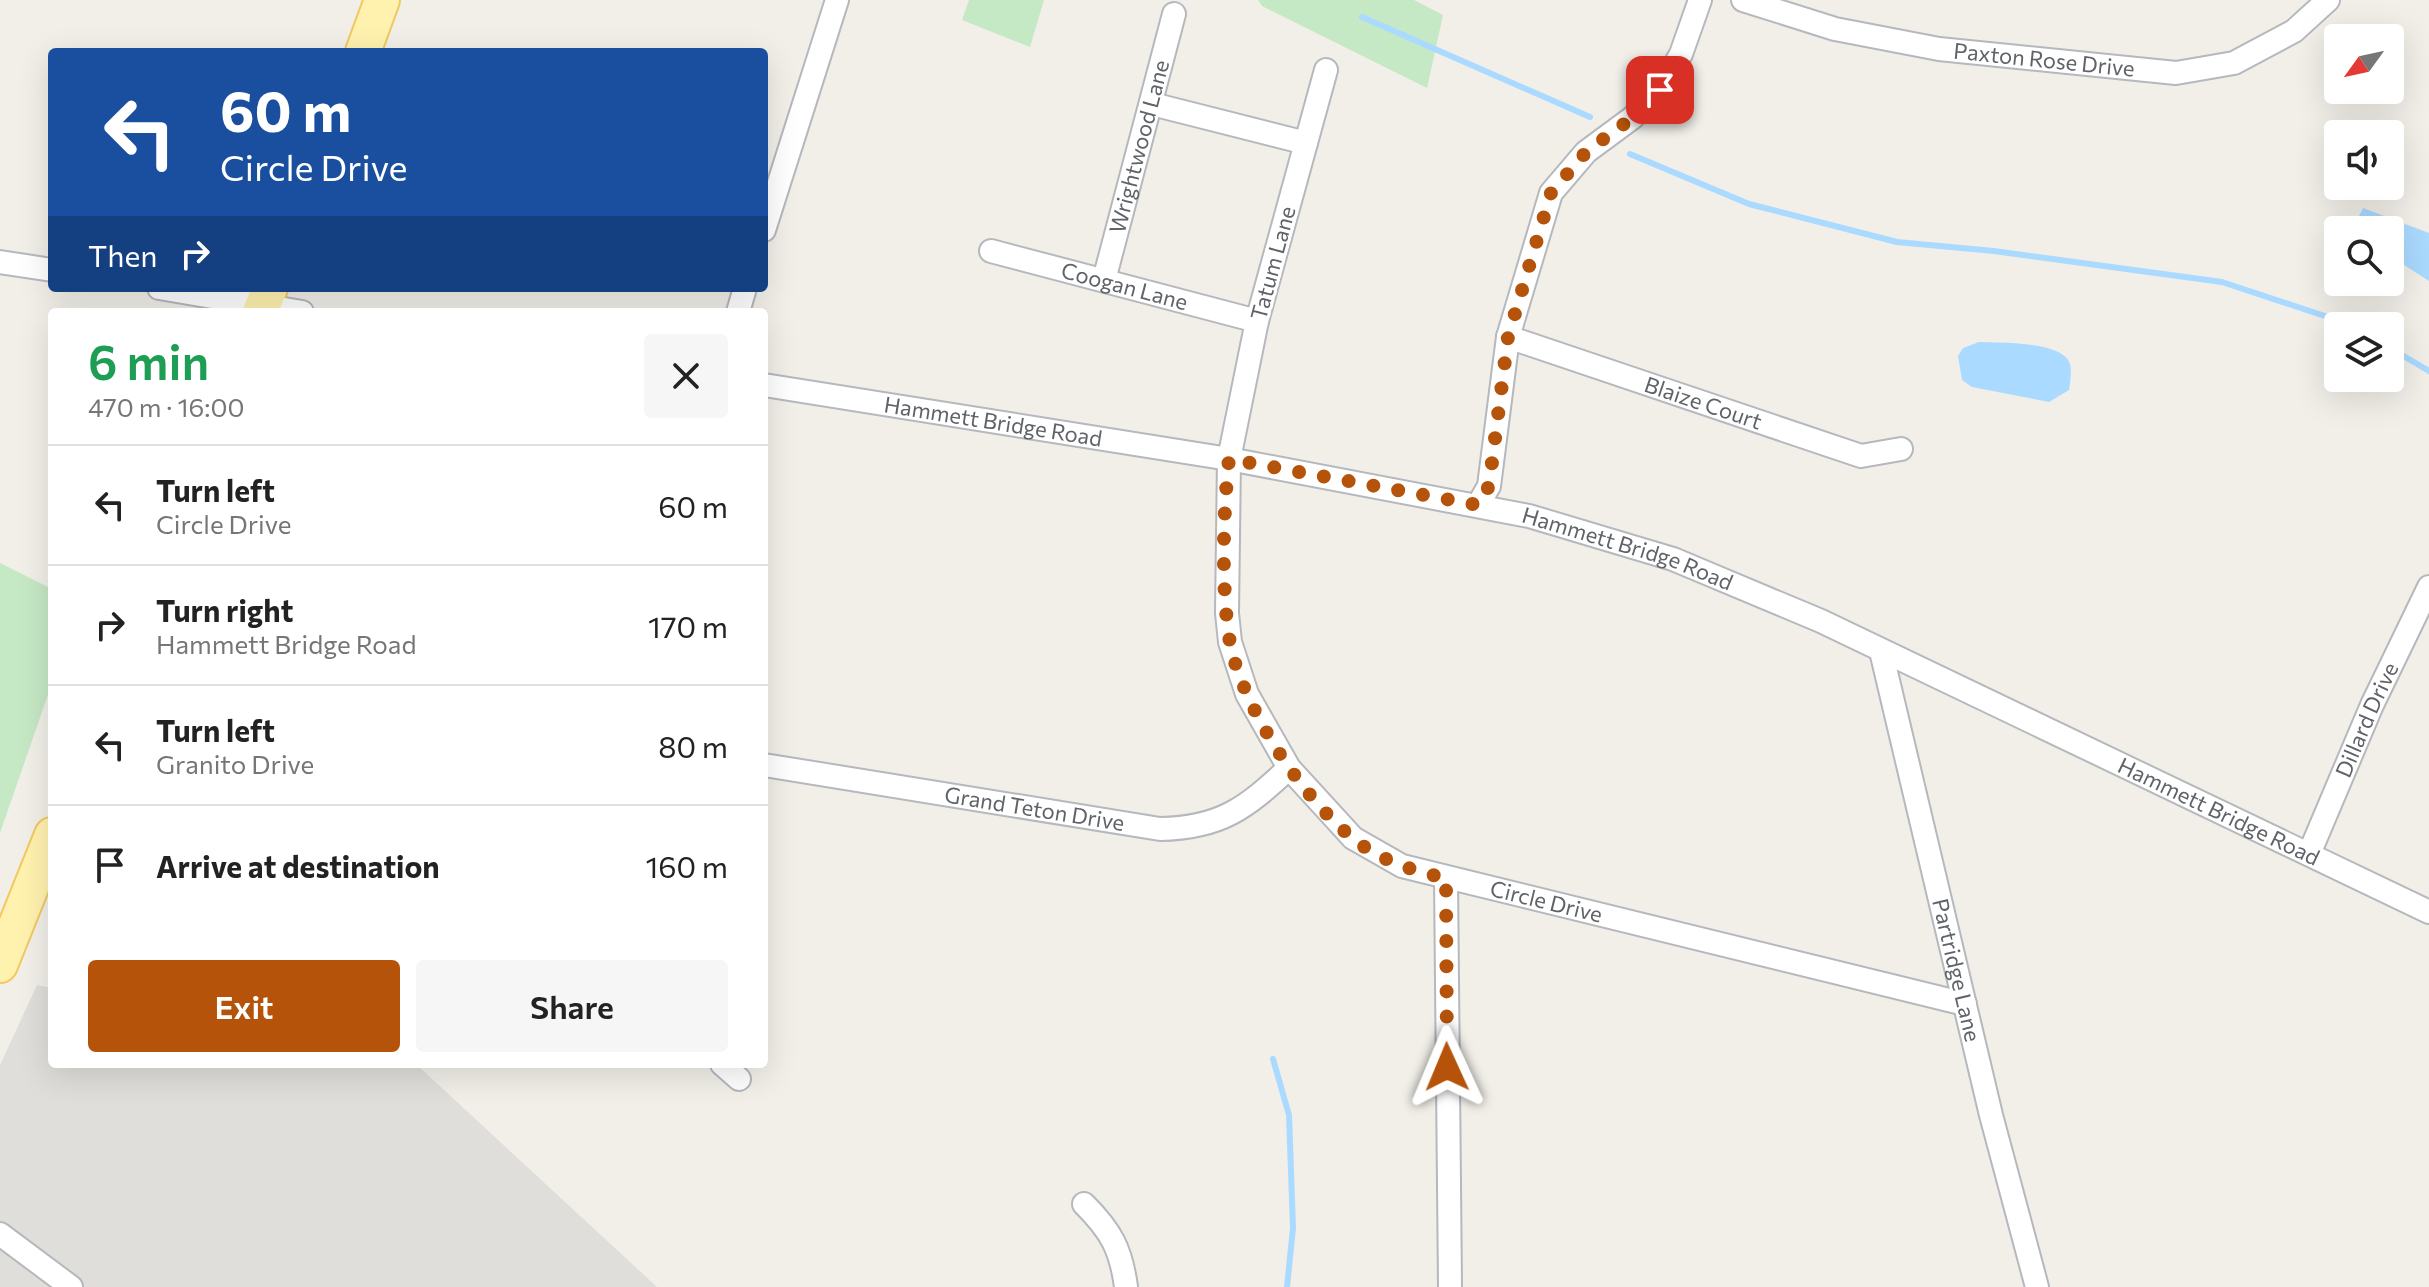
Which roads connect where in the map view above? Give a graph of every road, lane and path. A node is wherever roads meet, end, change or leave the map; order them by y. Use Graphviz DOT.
graph roads {
  1 [pos="382,0"];
  2 [pos="837,0"];
  3 [pos="1700,0"];
  4 [pos="1743,0"];
  5 [pos="2328,0"];
  6 [pos="1174,14"];
  7 [pos="364,48"];
  8 [pos="1326,70"];
  9 [pos="1152,104"];
  10 [pos="1306,143"];
  11 [pos="768,217"];
  12 [pos="991,251"];
  13 [pos="0,262"];
  14 [pos="48,269"];
  15 [pos="1104,280"];
  16 [pos="189,292"];
  17 [pos="264,302"];
  18 [pos="287,308"];
  19 [pos="1257,321"];
  20 [pos="1508,337"];
  21 [pos="768,386"];
  22 [pos="1901,449"];
  23 [pos="1229,459"];
  24 [pos="1478,505"];
  25 [pos="2429,587"];
  26 [pos="1881,651"];
  27 [pos="768,766"];
  28 [pos="1289,768"];
  29 [pos="48,845"];
  30 [pos="2309,854"];
  31 [pos="1446,878"];
  32 [pos="2429,912"];
  33 [pos="0,965"];
  34 [pos="1965,1004"];
  35 [pos="1084,1204"];
  36 [pos="0,1234"];
  37 [pos="71,1287"];
  38 [pos="1126,1287"];
  39 [pos="1450,1287"];
  40 [pos="2037,1287"];
  1 -- 7 [label="main road"];
  2 -- 11 [label="street"];
  3 -- 20 [label="street"];
  4 -- 5 [label="street, Paxton Rose Drive"];
  6 -- 9 [label="street, Wrightwood Lane"];
  8 -- 10 [label="street, Tatum Lane"];
  9 -- 10 [label="street"];
  9 -- 15 [label="street, Wrightwood Lane"];
  10 -- 19 [label="street, Tatum Lane"];
  12 -- 15 [label="street, Coogan Lane"];
  13 -- 14 [label="street"];
  15 -- 19 [label="street, Coogan Lane"];
  16 -- 17 [label="street"];
  17 -- 18 [label="street"];
  19 -- 23 [label="street, Tatum Lane"];
  20 -- 22 [label="street, Blaize Court"];
  20 -- 24 [label="street"];
  21 -- 23 [label="street, Hammett Bridge Road"];
  23 -- 24 [label="street, Hammett Bridge Road"];
  23 -- 28 [label="street, Circle Drive"];
  24 -- 26 [label="street, Hammett Bridge Road"];
  25 -- 30 [label="street, Dillard Drive"];
  26 -- 30 [label="street, Hammett Bridge Road"];
  26 -- 34 [label="street, Partridge Lane"];
  27 -- 28 [label="street, Grand Teton Drive"];
  28 -- 31 [label="street, Circle Drive"];
  29 -- 33 [label="main road"];
  30 -- 32 [label="street, Hammett Bridge Road"];
  31 -- 34 [label="street, Circle Drive"];
  31 -- 39 [label="street"];
  34 -- 40 [label="street, Partridge Lane"];
  35 -- 38 [label="street"];
  36 -- 37 [label="street"];
}
